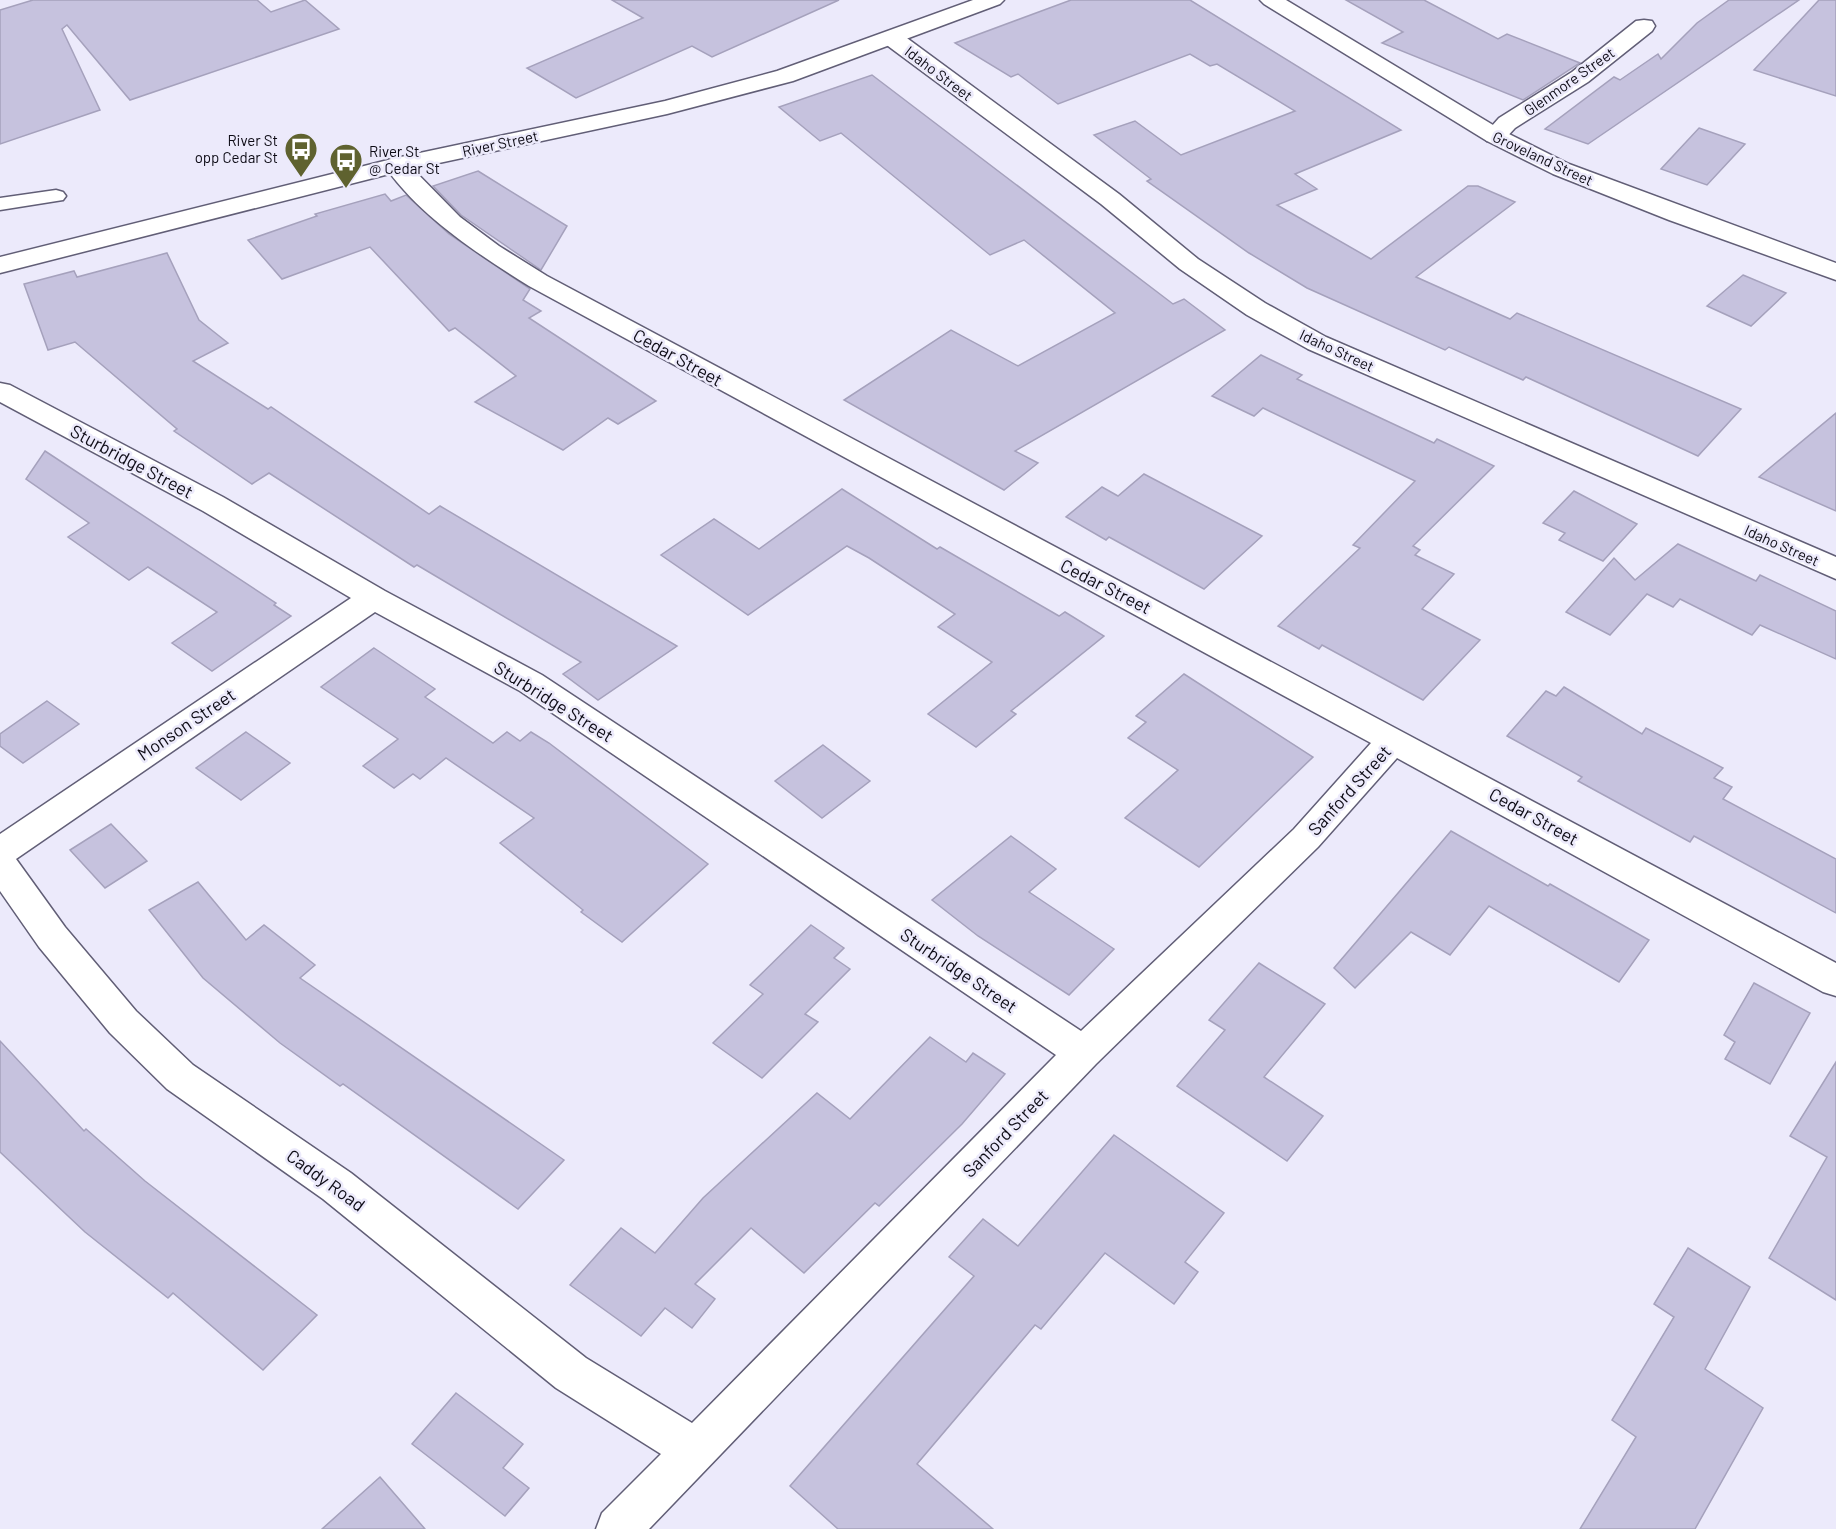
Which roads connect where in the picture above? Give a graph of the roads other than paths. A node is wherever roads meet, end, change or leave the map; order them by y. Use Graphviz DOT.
graph roads {
  1 [pos="1271,0"];
  2 [pos="979,2"];
  3 [pos="1644,26"];
  4 [pos="892,38"];
  5 [pos="1495,136"];
  6 [pos="396,165"];
  7 [pos="56,196"];
  8 [pos="0,204"];
  9 [pos="0,265"];
  10 [pos="1836,272"];
  11 [pos="0,392"];
  12 [pos="1836,569"];
  13 [pos="374,598"];
  14 [pos="1394,740"];
  15 [pos="0,852"];
  16 [pos="0,864"];
  17 [pos="1836,981"];
  18 [pos="1083,1053"];
  19 [pos="695,1450"];
  20 [pos="618,1529"];
  1 -- 5 [label="street, Groveland Street"];
  2 -- 4 [label="street, River Street"];
  3 -- 5 [label="street, Glenmore Street"];
  4 -- 6 [label="street, River Street"];
  4 -- 12 [label="street, Idaho Street"];
  5 -- 10 [label="street, Groveland Street"];
  6 -- 9 [label="street, River Street"];
  6 -- 14 [label="street, Cedar Street"];
  7 -- 8 [label="lane"];
  11 -- 13 [label="street, Sturbridge Street"];
  13 -- 15 [label="street, Monson Street"];
  13 -- 18 [label="street, Sturbridge Street"];
  14 -- 17 [label="street, Cedar Street"];
  14 -- 18 [label="street, Sanford Street"];
  16 -- 19 [label="street, Caddy Road"];
  18 -- 19 [label="street, Sanford Street"];
  19 -- 20 [label="street, Sanford Street"];
}
